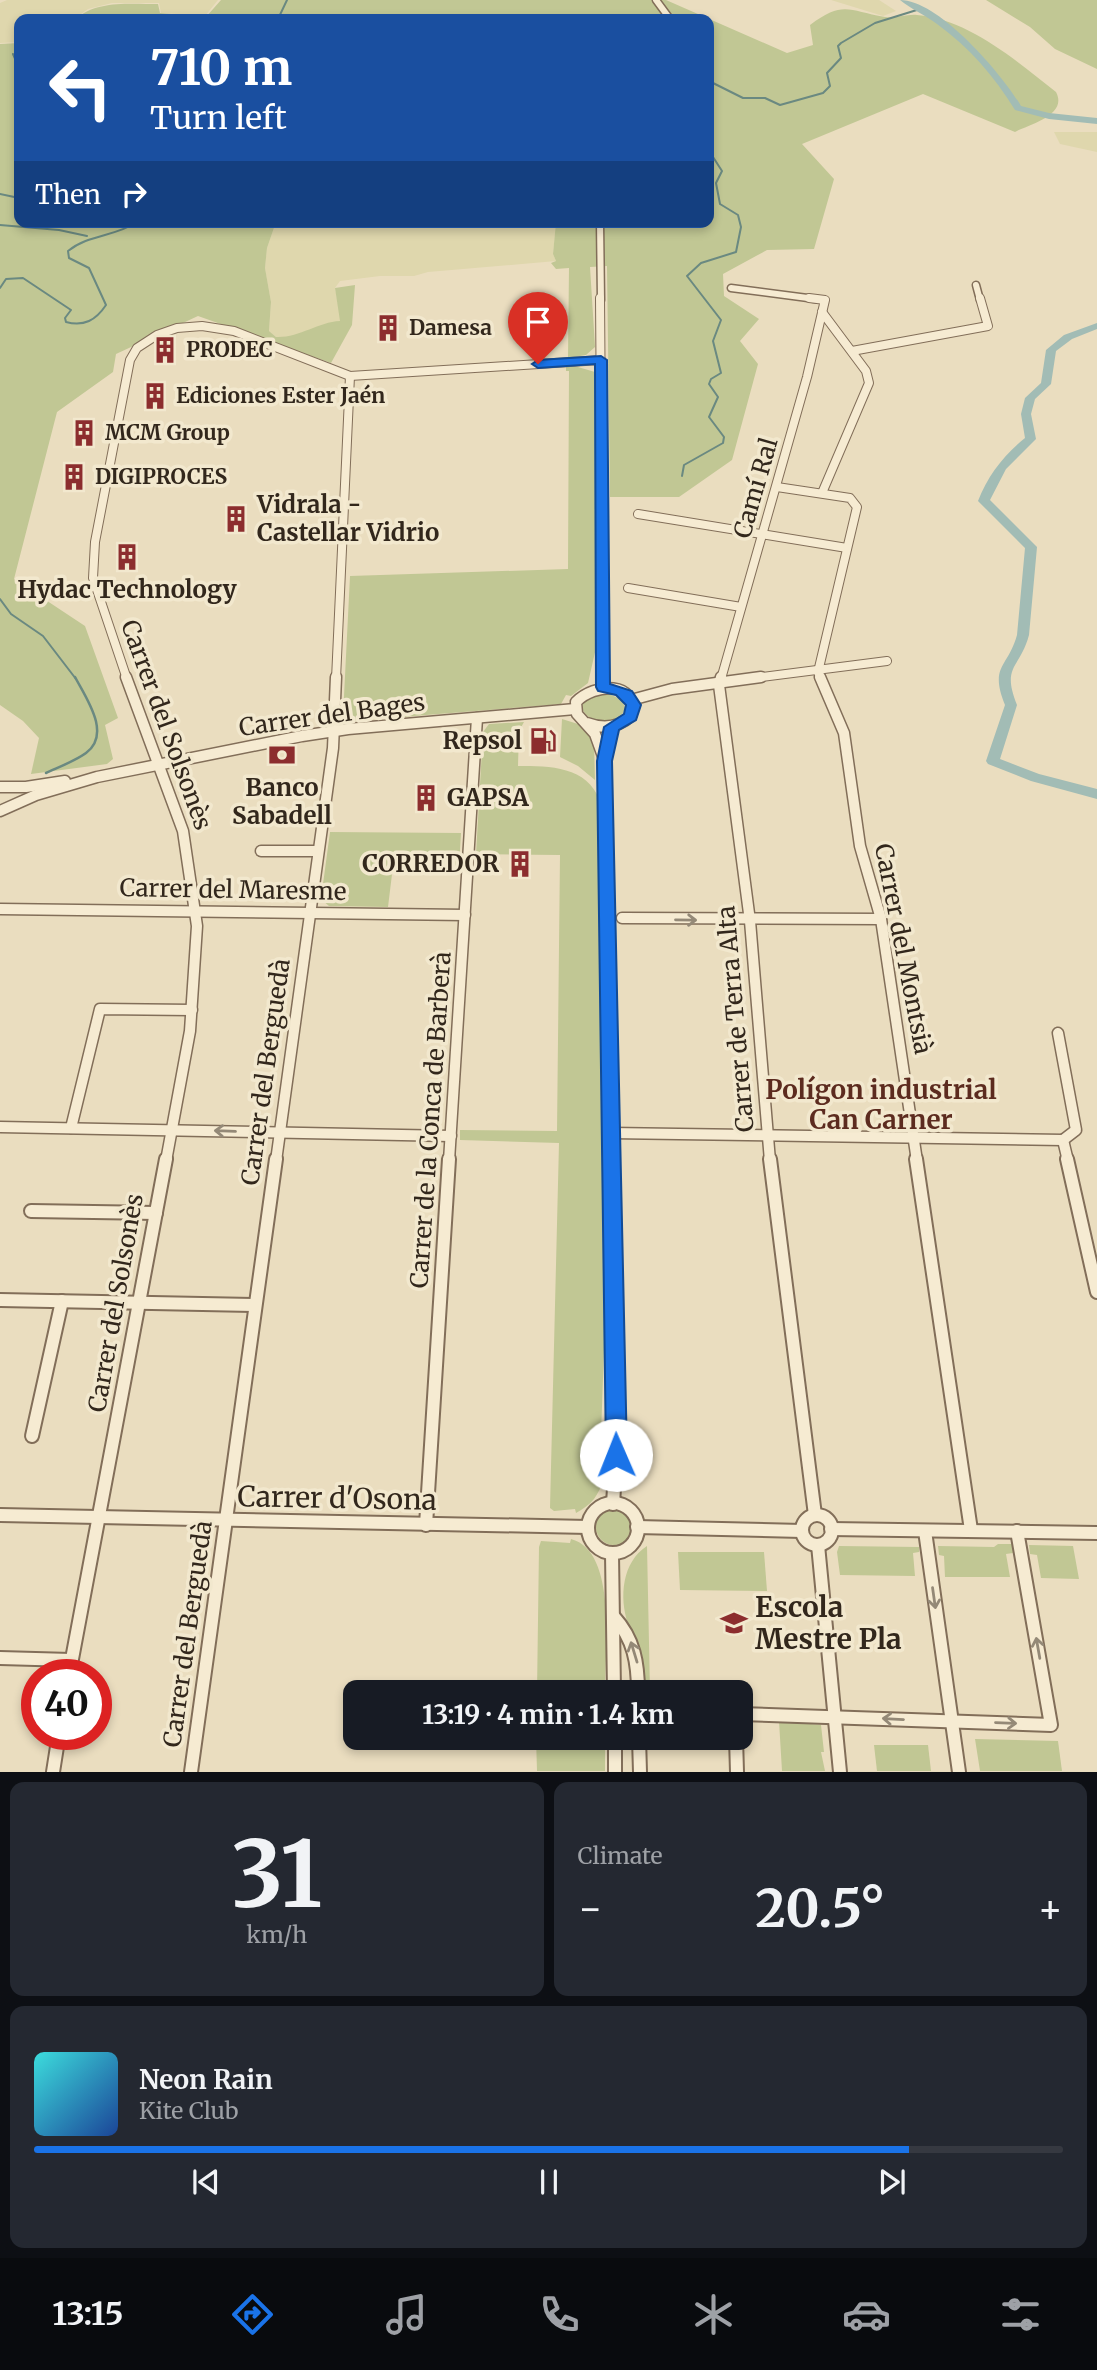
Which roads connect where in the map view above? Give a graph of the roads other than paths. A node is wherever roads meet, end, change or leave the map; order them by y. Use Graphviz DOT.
graph roads {
  1 [pos="600,228"];
  2 [pos="976,285"];
  3 [pos="731,288"];
  4 [pos="822,312"];
  5 [pos="852,351"];
  6 [pos="601,360"];
  7 [pos="350,376"];
  8 [pos="777,486"];
  9 [pos="822,493"];
  10 [pos="638,514"];
  11 [pos="763,533"];
  12 [pos="847,548"];
  13 [pos="628,588"];
  14 [pos="741,607"];
  15 [pos="887,661"];
  16 [pos="818,672"];
  17 [pos="719,685"];
  18 [pos="603,687"];
  19 [pos="631,700"];
  20 [pos="575,709"];
  21 [pos="477,718"];
  22 [pos="587,723"];
  23 [pos="612,727"];
  24 [pos="334,731"];
  25 [pos="604,761"];
  26 [pos="159,764"];
  27 [pos="97,777"];
  28 [pos="0,788"];
  29 [pos="0,811"];
  30 [pos="261,851"];
  31 [pos="318,851"];
  32 [pos="0,909"];
  33 [pos="195,910"];
  34 [pos="310,912"];
  35 [pos="465,915"];
  36 [pos="622,918"];
  37 [pos="881,919"];
  38 [pos="750,921"];
  39 [pos="192,1010"];
  40 [pos="1058,1033"];
  41 [pos="0,1127"];
  42 [pos="71,1129"];
  43 [pos="171,1130"];
  44 [pos="279,1133"];
  45 [pos="611,1133"];
  46 [pos="767,1134"];
  47 [pos="451,1136"];
  48 [pos="915,1137"];
  49 [pos="1063,1140"];
  50 [pos="31,1211"];
  51 [pos="156,1213"];
  52 [pos="1097,1292"];
  53 [pos="0,1300"];
  54 [pos="62,1301"];
  55 [pos="139,1303"];
  56 [pos="253,1306"];
  57 [pos="32,1436"];
  58 [pos="613,1504"];
  59 [pos="0,1515"];
  60 [pos="815,1515"];
  61 [pos="100,1517"];
  62 [pos="225,1520"];
  63 [pos="426,1525"];
  64 [pos="588,1527"];
  65 [pos="637,1527"];
  66 [pos="831,1528"];
  67 [pos="971,1530"];
  68 [pos="802,1531"];
  69 [pos="925,1531"];
  70 [pos="1017,1531"];
  71 [pos="1097,1533"];
  72 [pos="818,1545"];
  73 [pos="612,1554"];
  74 [pos="614,1616"];
  75 [pos="0,1658"];
  76 [pos="36,1659"];
  77 [pos="71,1659"];
  78 [pos="614,1680"];
  79 [pos="637,1680"];
  80 [pos="753,1714"];
  81 [pos="834,1716"];
  82 [pos="952,1721"];
  83 [pos="56,1750"];
  84 [pos="615,1750"];
  85 [pos="639,1750"];
  86 [pos="736,1750"];
  87 [pos="53,1772"];
  88 [pos="191,1772"];
  89 [pos="615,1772"];
  90 [pos="640,1772"];
  91 [pos="737,1772"];
  92 [pos="840,1772"];
  93 [pos="959,1772"];
  1 -- 6 [label="street"];
  2 -- 5 [label="street"];
  3 -- 4 [label="street, Camí Ral"];
  4 -- 5 [label="street"];
  4 -- 8 [label="street, Camí Ral"];
  5 -- 9 [label="street"];
  6 -- 7 [label="street"];
  6 -- 18 [label="street"];
  7 -- 24 [label="street, Carrer del Berguedà"];
  7 -- 26 [label="street, Carrer del Solsonès"];
  8 -- 9 [label="street"];
  8 -- 11 [label="street, Camí Ral"];
  9 -- 12 [label="street"];
  10 -- 11 [label="street"];
  11 -- 12 [label="street"];
  11 -- 14 [label="street, Camí Ral"];
  12 -- 16 [label="street"];
  13 -- 14 [label="street"];
  14 -- 17 [label="street, Camí Ral"];
  15 -- 16 [label="street"];
  16 -- 17 [label="street"];
  16 -- 37 [label="street, Carrer del Montsià"];
  17 -- 19 [label="street"];
  17 -- 38 [label="street, Carrer de Terra Alta"];
  18 -- 19 [label="street"];
  18 -- 20 [label="street"];
  19 -- 23 [label="street"];
  20 -- 21 [label="street, Carrer del Bages"];
  20 -- 22 [label="street"];
  21 -- 24 [label="street, Carrer del Bages"];
  21 -- 35 [label="street, Carrer de la Conca de Barberà"];
  22 -- 23 [label="street"];
  22 -- 25 [label="street"];
  23 -- 25 [label="street"];
  24 -- 26 [label="street, Carrer del Bages"];
  24 -- 31 [label="street, Carrer del Berguedà"];
  25 -- 45 [label="street"];
  26 -- 27 [label="street, Carrer del Bages"];
  26 -- 33 [label="street, Carrer del Solsonès"];
  27 -- 28 [label="street, Carrer del Bages"];
  27 -- 29 [label="street, Carrer del Bages"];
  28 -- 29 [label="street"];
  30 -- 31 [label="street"];
  31 -- 34 [label="street, Carrer del Berguedà"];
  32 -- 33 [label="street, Carrer del Maresme"];
  33 -- 34 [label="street, Carrer del Maresme"];
  33 -- 39 [label="street, Carrer del Solsonès"];
  34 -- 35 [label="street, Carrer del Maresme"];
  34 -- 44 [label="street, Carrer del Berguedà"];
  35 -- 47 [label="street, Carrer de la Conca de Barberà"];
  36 -- 38 [label="street, one-way"];
  37 -- 38 [label="street"];
  37 -- 48 [label="street, Carrer del Montsià"];
  38 -- 46 [label="street, Carrer de Terra Alta"];
  39 -- 42 [label="street"];
  39 -- 43 [label="street, Carrer del Solsonès"];
  40 -- 49 [label="street"];
  41 -- 42 [label="street"];
  42 -- 43 [label="street"];
  44 -- 43 [label="street, one-way"];
  43 -- 51 [label="street, Carrer del Solsonès"];
  44 -- 47 [label="street"];
  44 -- 56 [label="street, Carrer del Berguedà"];
  45 -- 46 [label="street"];
  45 -- 58 [label="street"];
  46 -- 48 [label="street"];
  46 -- 60 [label="street, Carrer de Terra Alta"];
  47 -- 63 [label="street, Carrer de la Conca de Barberà"];
  48 -- 49 [label="street"];
  48 -- 67 [label="street, Carrer del Montsià"];
  49 -- 52 [label="street"];
  50 -- 51 [label="street"];
  51 -- 55 [label="street, Carrer del Solsonès"];
  53 -- 54 [label="street"];
  54 -- 55 [label="street"];
  54 -- 57 [label="street"];
  55 -- 56 [label="street"];
  55 -- 61 [label="street, Carrer del Solsonès"];
  56 -- 62 [label="street, Carrer del Berguedà"];
  58 -- 64 [label="street"];
  58 -- 65 [label="street"];
  59 -- 61 [label="street, Carrer d'Osona"];
  60 -- 66 [label="street"];
  60 -- 68 [label="street"];
  61 -- 62 [label="street, Carrer d'Osona"];
  61 -- 77 [label="street, Carrer del Solsonès"];
  62 -- 63 [label="street, Carrer d'Osona"];
  62 -- 88 [label="street, Carrer del Berguedà"];
  63 -- 64 [label="street, Carrer d'Osona"];
  64 -- 73 [label="street"];
  65 -- 68 [label="street"];
  65 -- 73 [label="street"];
  66 -- 69 [label="street"];
  66 -- 72 [label="street"];
  67 -- 69 [label="street"];
  67 -- 70 [label="street"];
  68 -- 72 [label="street"];
  69 -- 82 [label="street, one-way"];
  70 -- 71 [label="street"];
  82 -- 70 [label="street, one-way"];
  72 -- 81 [label="street"];
  73 -- 74 [label="street"];
  74 -- 78 [label="street"];
  79 -- 74 [label="street, one-way"];
  75 -- 76 [label="street"];
  80 -- 81 [label="street"];
  82 -- 81 [label="street, one-way"];
  81 -- 92 [label="street"];
  82 -- 93 [label="street"];
  83 -- 87 [label="street"];
  84 -- 89 [label="street"];
  85 -- 90 [label="street"];
  86 -- 91 [label="street"];
}
